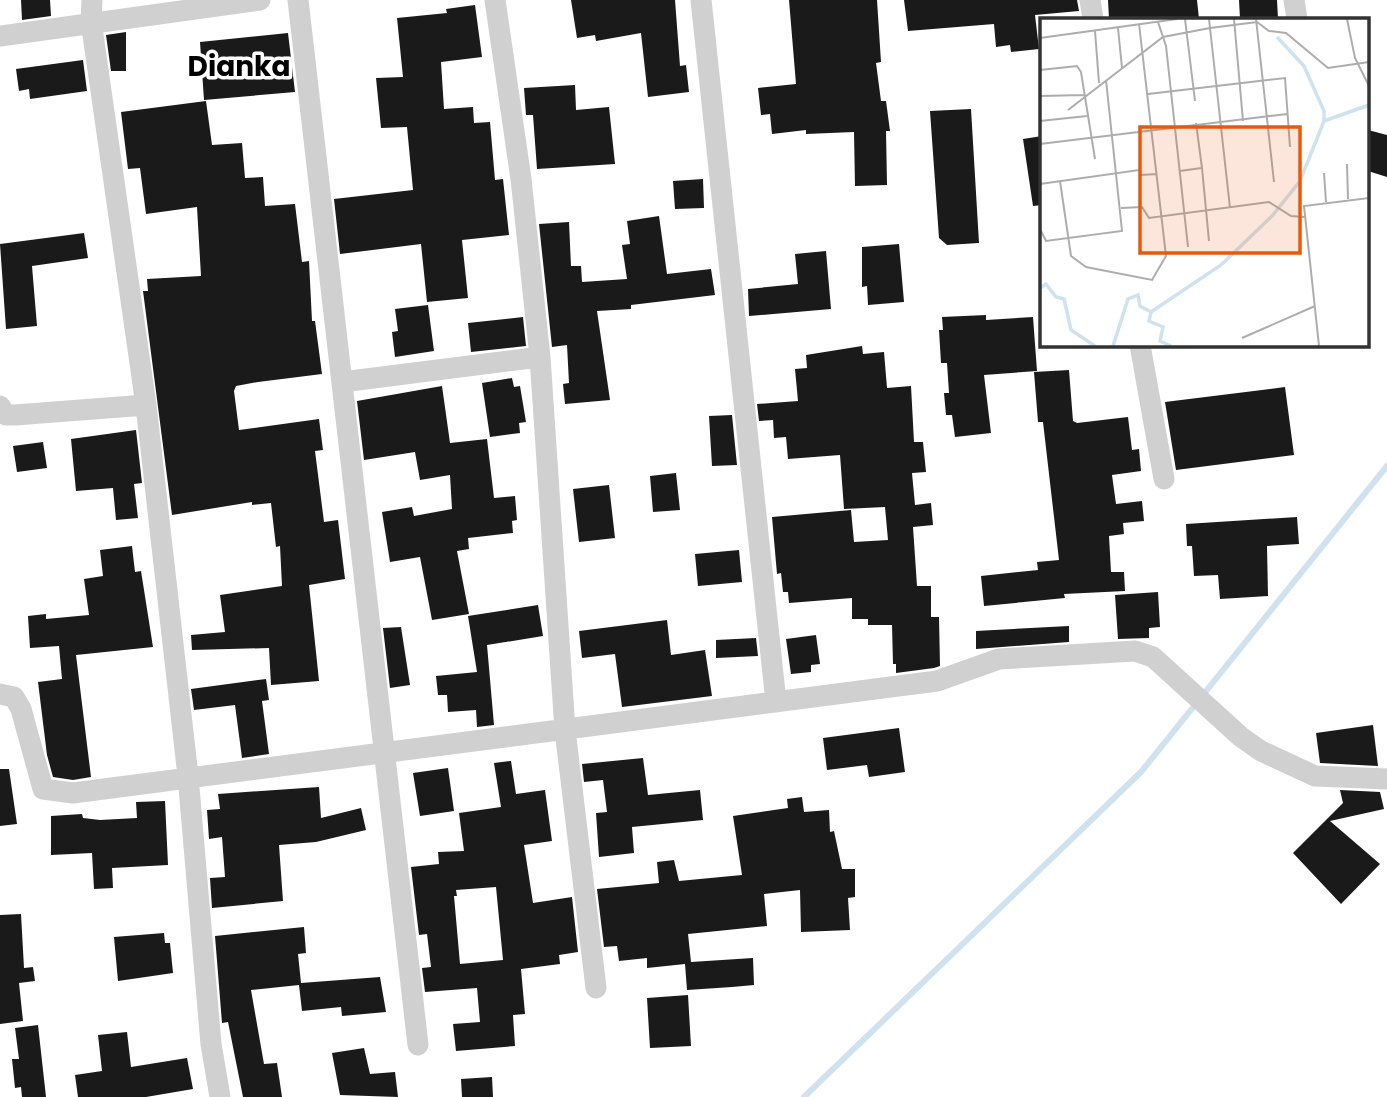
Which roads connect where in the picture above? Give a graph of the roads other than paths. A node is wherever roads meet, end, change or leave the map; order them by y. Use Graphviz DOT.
graph roads {
  1 [pos="260,0"];
  2 [pos="298,0"];
  3 [pos="495,0"];
  4 [pos="701,0"];
  5 [pos="1090,0"];
  6 [pos="1294,0"];
  7 [pos="92,10"];
  8 [pos="1093,18"];
  9 [pos="1297,18"];
  10 [pos="0,36"];
  11 [pos="1140,346"];
  12 [pos="540,357"];
  13 [pos="342,383"];
  14 [pos="146,405"];
  15 [pos="0,406"];
  16 [pos="1164,479"];
  17 [pos="0,694"];
  18 [pos="776,702"];
  19 [pos="565,730"];
  20 [pos="384,754"];
  21 [pos="188,776"];
  22 [pos="1387,779"];
  23 [pos="596,988"];
  24 [pos="418,1045"];
  25 [pos="220,1097"];
  1 -- 7 [label="street"];
  2 -- 13 [label="street"];
  3 -- 12 [label="street"];
  4 -- 18 [label="street"];
  5 -- 8 [label="street"];
  6 -- 9 [label="street"];
  7 -- 10 [label="street"];
  7 -- 14 [label="street"];
  11 -- 16 [label="street"];
  12 -- 13 [label="street"];
  12 -- 19 [label="street"];
  13 -- 20 [label="street"];
  14 -- 15 [label="street"];
  14 -- 21 [label="street"];
  17 -- 21 [label="street"];
  18 -- 19 [label="street"];
  18 -- 22 [label="street"];
  19 -- 20 [label="street"];
  19 -- 23 [label="street"];
  20 -- 21 [label="street"];
  20 -- 24 [label="street"];
  21 -- 25 [label="street"];
}
